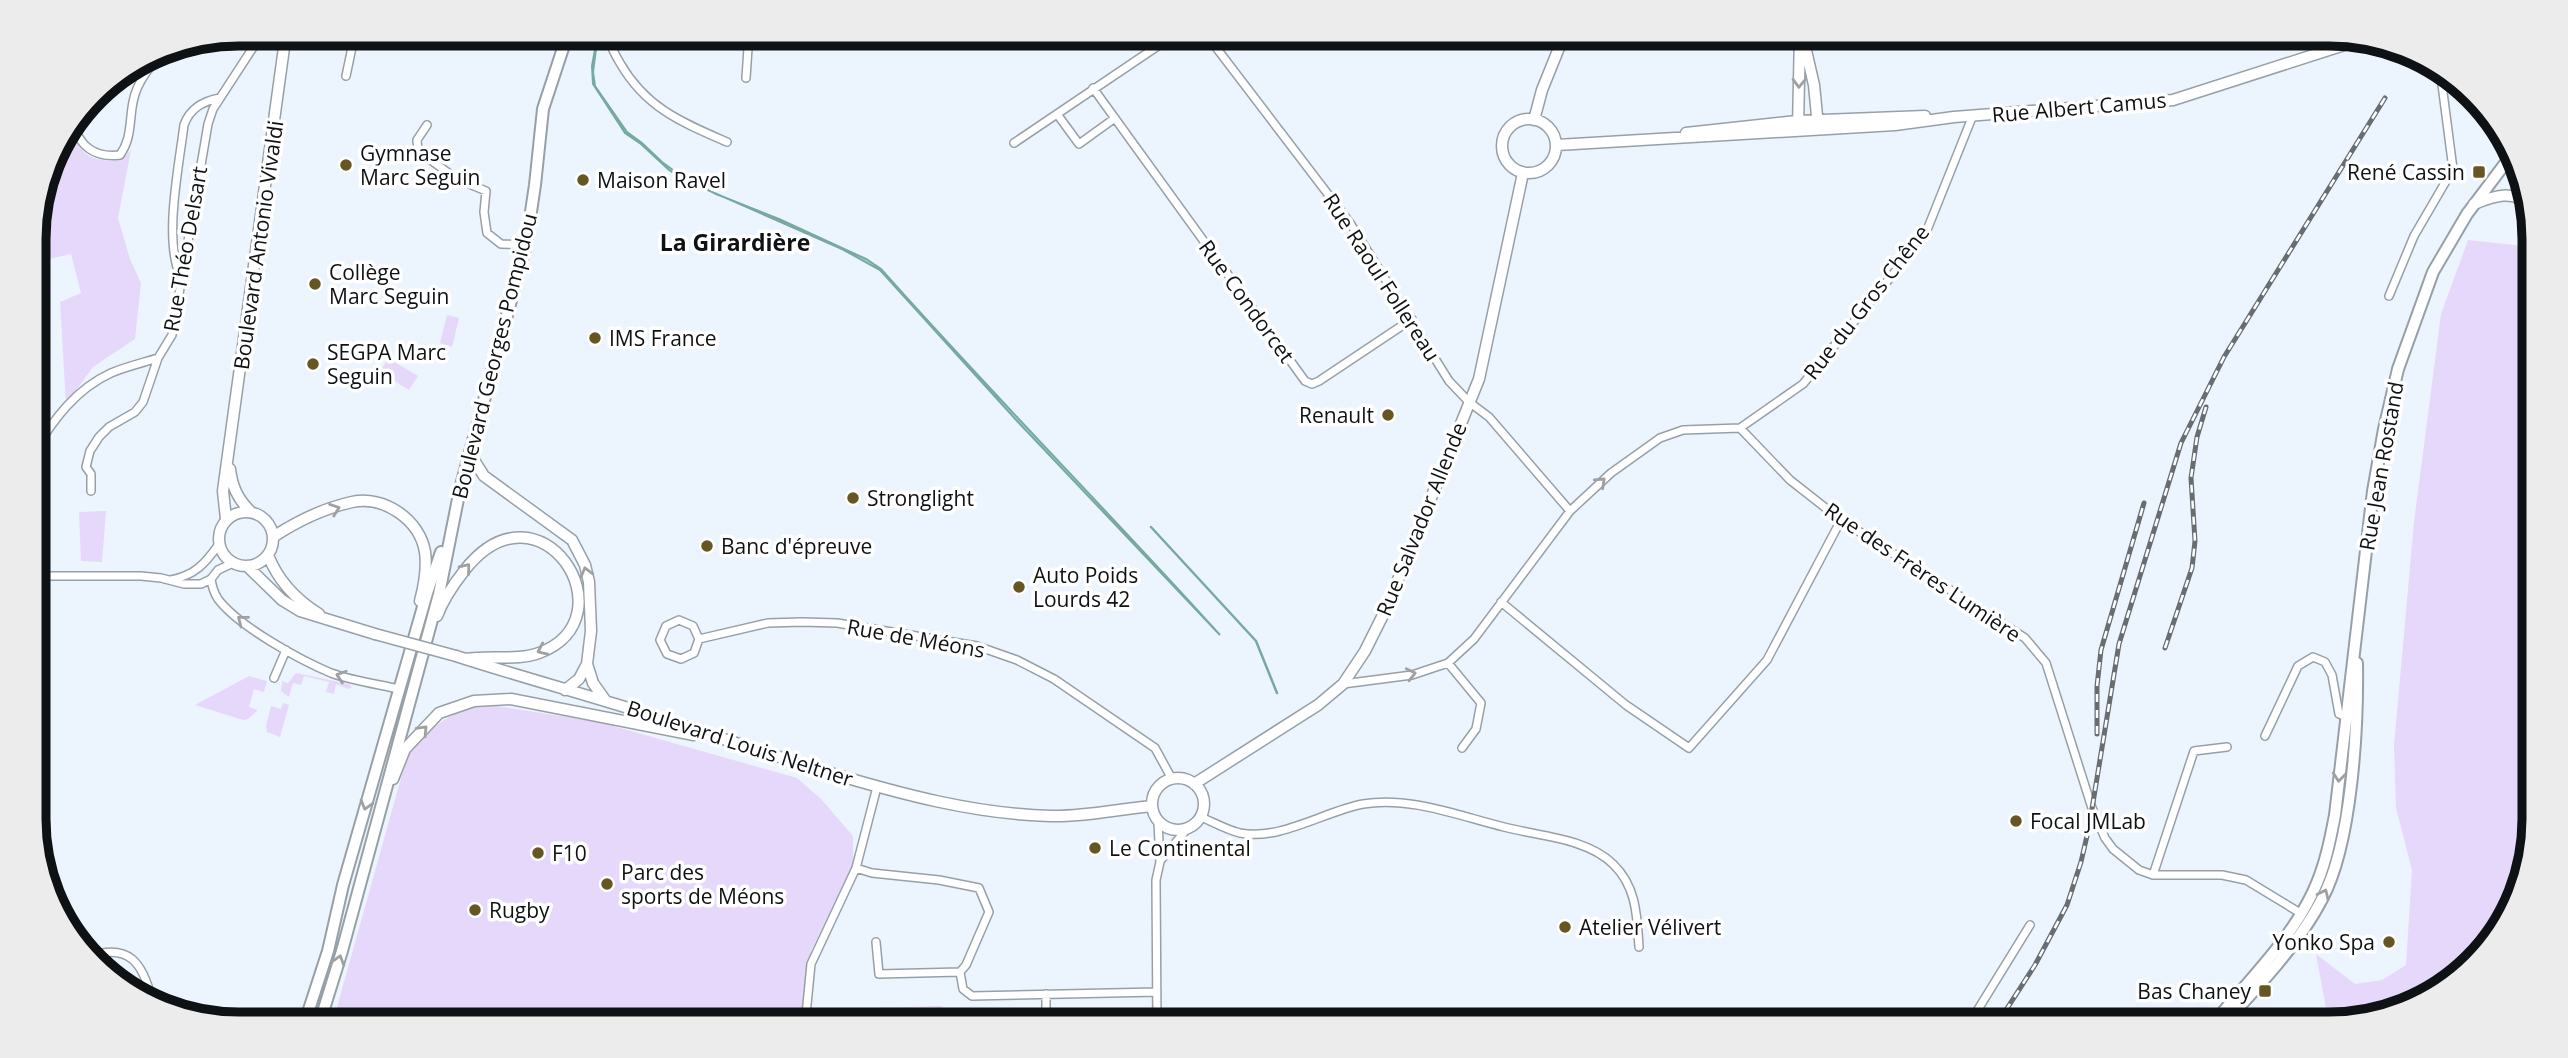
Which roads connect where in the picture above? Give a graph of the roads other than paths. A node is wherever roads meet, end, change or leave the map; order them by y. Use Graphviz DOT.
graph roads {
  1 [pos="254,46"];
  2 [pos="284,46"];
  3 [pos="352,46"];
  4 [pos="564,46"];
  5 [pos="611,46"];
  6 [pos="748,46"];
  7 [pos="1157,46"];
  8 [pos="1215,46"];
  9 [pos="1560,46"];
  10 [pos="1800,46"];
  11 [pos="1804,46"];
  12 [pos="2340,46"];
  13 [pos="152,66"];
  14 [pos="346,76"];
  15 [pos="746,78"];
  16 [pos="2442,81"];
  17 [pos="1093,88"];
  18 [pos="220,98"];
  19 [pos="1057,114"];
  20 [pos="1973,115"];
  21 [pos="1115,118"];
  22 [pos="1534,120"];
  23 [pos="1797,121"];
  24 [pos="427,125"];
  25 [pos="1818,125"];
  26 [pos="77,132"];
  27 [pos="1798,132"];
  28 [pos="1661,138"];
  29 [pos="727,142"];
  30 [pos="1014,143"];
  31 [pos="1556,145"];
  32 [pos="2506,162"];
  33 [pos="1523,173"];
  34 [pos="2518,198"];
  35 [pos="2474,204"];
  36 [pos="526,245"];
  37 [pos="181,278"];
  38 [pos="2389,296"];
  39 [pos="1412,319"];
  40 [pos="158,358"];
  41 [pos="1469,402"];
  42 [pos="1740,428"];
  43 [pos="46,432"];
  44 [pos="470,454"];
  45 [pos="229,457"];
  46 [pos="91,491"];
  47 [pos="250,511"];
  48 [pos="1570,511"];
  49 [pos="454,516"];
  50 [pos="226,519"];
  51 [pos="1841,520"];
  52 [pos="273,537"];
  53 [pos="219,544"];
  54 [pos="268,555"];
  55 [pos="233,563"];
  56 [pos="247,566"];
  57 [pos="46,576"];
  58 [pos="211,579"];
  59 [pos="170,580"];
  60 [pos="1501,602"];
  61 [pos="334,623"];
  62 [pos="699,639"];
  63 [pos="286,650"];
  64 [pos="460,658"];
  65 [pos="1448,663"];
  66 [pos="587,664"];
  67 [pos="405,669"];
  68 [pos="417,673"];
  69 [pos="274,678"];
  70 [pos="1343,684"];
  71 [pos="399,689"];
  72 [pos="565,690"];
  73 [pos="605,700"];
  74 [pos="2347,717"];
  75 [pos="2265,736"];
  76 [pos="742,746"];
  77 [pos="2227,747"];
  78 [pos="1462,748"];
  79 [pos="1172,779"];
  80 [pos="1194,784"];
  81 [pos="877,787"];
  82 [pos="1152,806"];
  83 [pos="379,810"];
  84 [pos="1201,817"];
  85 [pos="1158,822"];
  86 [pos="1187,829"];
  87 [pos="1160,862"];
  88 [pos="856,868"];
  89 [pos="2154,876"];
  90 [pos="2306,916"];
  91 [pos="2030,925"];
  92 [pos="876,942"];
  93 [pos="1639,947"];
  94 [pos="100,954"];
  95 [pos="960,972"];
  96 [pos="150,991"];
  97 [pos="1157,992"];
  98 [pos="1046,994"];
  99 [pos="308,1012"];
  100 [pos="323,1012"];
  101 [pos="806,1012"];
  102 [pos="1046,1012"];
  103 [pos="1157,1012"];
  104 [pos="1976,1012"];
  105 [pos="2223,1012"];
  106 [pos="2234,1012"];
  1 -- 18 [label="street, Rue Théo Delsart"];
  2 -- 45 [label="street, Boulevard Antonio Vivaldi"];
  3 -- 14 [label="street"];
  4 -- 36 [label="main road, Boulevard Georges Pompidou"];
  5 -- 29 [label="street"];
  6 -- 15 [label="street"];
  7 -- 17 [label="street"];
  8 -- 39 [label="street, Rue Raoul Follereau"];
  9 -- 22 [label="street"];
  10 -- 23 [label="street, one-way"];
  11 -- 25 [label="street"];
  12 -- 20 [label="street, Rue Albert Camus"];
  13 -- 26 [label="street"];
  16 -- 38 [label="street"];
  17 -- 19 [label="street"];
  17 -- 21 [label="street, Rue Condorcet"];
  18 -- 37 [label="street, Rue Théo Delsart"];
  18 -- 37 [label="street"];
  19 -- 21 [label="street"];
  19 -- 30 [label="street"];
  20 -- 25 [label="street, Rue Albert Camus"];
  20 -- 42 [label="street, Rue du Gros Chêne"];
  21 -- 39 [label="street, Rue Condorcet"];
  22 -- 31 [label="street"];
  22 -- 33 [label="street"];
  23 -- 25 [label="street, Rue Albert Camus"];
  23 -- 27 [label="street"];
  23 -- 28 [label="street, Rue Albert Camus"];
  24 -- 36 [label="street"];
  25 -- 27 [label="street, Rue Albert Camus"];
  27 -- 28 [label="street, Rue Albert Camus"];
  28 -- 31 [label="street, Rue Albert Camus"];
  31 -- 33 [label="street"];
  32 -- 35 [label="main road, Rue Jean Rostand"];
  33 -- 41 [label="street, Rue Salvador Allende"];
  34 -- 35 [label="street"];
  35 -- 74 [label="main road, Rue Jean Rostand"];
  36 -- 44 [label="main road, Boulevard Georges Pompidou"];
  37 -- 40 [label="street, Rue Théo Delsart"];
  39 -- 41 [label="street, Rue Raoul Follereau"];
  40 -- 43 [label="street, Rue Théo Delsart"];
  40 -- 46 [label="street"];
  41 -- 48 [label="street, Rue Raoul Follereau"];
  41 -- 70 [label="street, Rue Salvador Allende"];
  48 -- 42 [label="street, one-way"];
  42 -- 51 [label="street, Rue des Frères Lumière"];
  44 -- 49 [label="main road, Boulevard Georges Pompidou"];
  66 -- 44 [label="street, one-way"];
  45 -- 47 [label="street, Boulevard Antonio Vivaldi"];
  45 -- 50 [label="street, Boulevard Antonio Vivaldi"];
  47 -- 50 [label="street"];
  47 -- 52 [label="street"];
  48 -- 60 [label="street"];
  49 -- 67 [label="main road, Boulevard Georges Pompidou"];
  49 -- 68 [label="main road, Boulevard Georges Pompidou"];
  50 -- 53 [label="street"];
  51 -- 60 [label="street"];
  51 -- 89 [label="street, Rue des Frères Lumière"];
  52 -- 54 [label="street"];
  52 -- 67 [label="street, one-way"];
  53 -- 55 [label="street"];
  53 -- 59 [label="street"];
  54 -- 56 [label="street"];
  54 -- 61 [label="street, Boulevard Louis Neltner"];
  55 -- 56 [label="street"];
  55 -- 58 [label="street"];
  56 -- 61 [label="street, Boulevard Louis Neltner"];
  57 -- 59 [label="street"];
  58 -- 59 [label="street"];
  63 -- 58 [label="street, one-way"];
  60 -- 65 [label="street"];
  61 -- 64 [label="street, Boulevard Louis Neltner, bridge"];
  62 -- 62 [label="street, Rue de Méons"];
  62 -- 79 [label="street, Rue de Méons"];
  63 -- 69 [label="street"];
  71 -- 63 [label="street, one-way"];
  68 -- 64 [label="street, one-way"];
  64 -- 72 [label="street, Boulevard Louis Neltner"];
  70 -- 65 [label="street, one-way"];
  65 -- 78 [label="street"];
  66 -- 72 [label="street"];
  66 -- 73 [label="street"];
  67 -- 71 [label="main road, Boulevard Georges Pompidou"];
  68 -- 83 [label="main road, Boulevard Georges Pompidou"];
  70 -- 80 [label="street, Rue Salvador Allende"];
  71 -- 99 [label="main road, Boulevard Georges Pompidou, one-way"];
  72 -- 73 [label="street, Boulevard Louis Neltner"];
  73 -- 76 [label="street, Boulevard Louis Neltner"];
  74 -- 75 [label="street"];
  74 -- 90 [label="main road, Rue Jean Rostand, one-way"];
  90 -- 74 [label="main road, Rue Jean Rostand, one-way"];
  76 -- 81 [label="street, Boulevard Louis Neltner"];
  83 -- 76 [label="street, one-way"];
  77 -- 89 [label="street"];
  79 -- 80 [label="street"];
  79 -- 82 [label="street"];
  80 -- 84 [label="street"];
  81 -- 82 [label="street, Boulevard Louis Neltner"];
  81 -- 88 [label="street"];
  82 -- 85 [label="street"];
  100 -- 83 [label="main road, Boulevard Georges Pompidou, one-way"];
  84 -- 86 [label="street"];
  84 -- 93 [label="street"];
  85 -- 86 [label="street"];
  85 -- 87 [label="street"];
  86 -- 87 [label="street"];
  87 -- 97 [label="street"];
  88 -- 95 [label="street"];
  88 -- 101 [label="street"];
  89 -- 90 [label="street"];
  90 -- 105 [label="main road, Rue Jean Rostand"];
  90 -- 106 [label="main road, Rue Jean Rostand"];
  91 -- 104 [label="street"];
  92 -- 95 [label="street"];
  94 -- 96 [label="street"];
  95 -- 98 [label="street"];
  97 -- 98 [label="street"];
  97 -- 103 [label="street"];
  98 -- 102 [label="street"];
}
